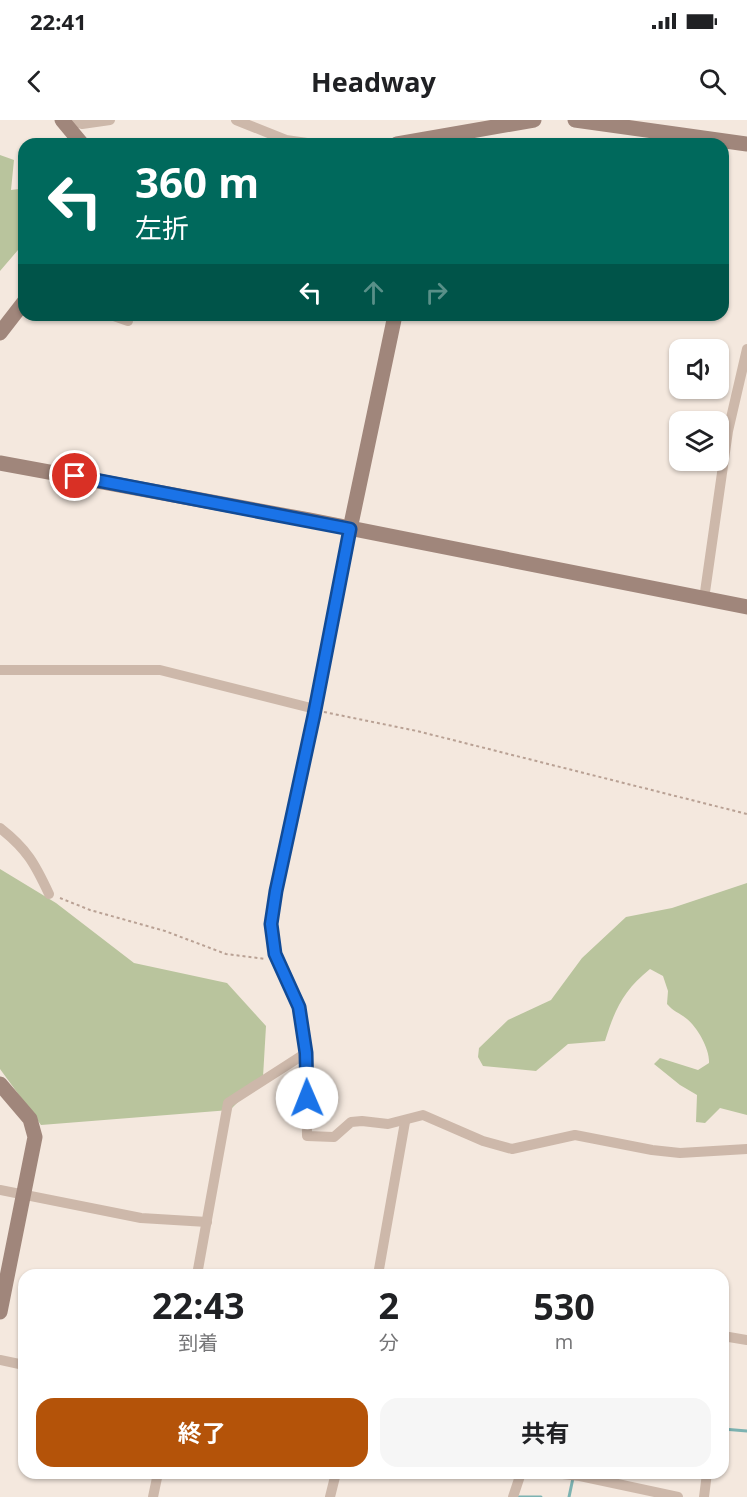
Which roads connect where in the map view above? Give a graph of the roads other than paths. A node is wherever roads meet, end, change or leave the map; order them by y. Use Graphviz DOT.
graph roads {
  1 [pos="110,120"];
  2 [pos="236,120"];
  3 [pos="534,120"];
  4 [pos="576,120"];
  5 [pos="625,123"];
  6 [pos="65,124"];
  7 [pos="77,138"];
  8 [pos="281,138"];
  9 [pos="437,138"];
  10 [pos="712,138"];
  11 [pos="729,141"];
  12 [pos="747,144"];
  13 [pos="18,310"];
  14 [pos="394,321"];
  15 [pos="0,333"];
  16 [pos="747,349"];
  17 [pos="0,463"];
  18 [pos="350,529"];
  19 [pos="704,598"];
  20 [pos="747,607"];
  21 [pos="0,670"];
  22 [pos="315,709"];
  23 [pos="0,828"];
  24 [pos="49,894"];
  25 [pos="306,1053"];
  26 [pos="0,1084"];
  27 [pos="405,1122"];
  28 [pos="747,1149"];
  29 [pos="0,1190"];
  30 [pos="25,1195"];
  31 [pos="207,1222"];
  32 [pos="197,1269"];
  33 [pos="379,1269"];
  34 [pos="0,1312"];
  35 [pos="729,1337"];
  36 [pos="747,1340"];
  37 [pos="0,1360"];
  38 [pos="18,1364"];
  39 [pos="157,1479"];
  40 [pos="334,1479"];
  41 [pos="519,1479"];
  42 [pos="594,1479"];
  43 [pos="706,1479"];
  44 [pos="153,1497"];
  45 [pos="330,1497"];
  46 [pos="513,1497"];
  47 [pos="678,1497"];
  48 [pos="704,1497"];
  1 -- 6 [label="street"];
  2 -- 8 [label="street"];
  3 -- 9 [label="street"];
  4 -- 5 [label="street"];
  5 -- 10 [label="street"];
  6 -- 7 [label="street"];
  11 -- 12 [label="street"];
  13 -- 15 [label="street"];
  14 -- 18 [label="street"];
  16 -- 19 [label="street"];
  17 -- 18 [label="street"];
  18 -- 19 [label="street"];
  18 -- 22 [label="street"];
  19 -- 20 [label="street"];
  21 -- 22 [label="street"];
  22 -- 25 [label="street"];
  23 -- 24 [label="street"];
  25 -- 27 [label="street"];
  25 -- 31 [label="street"];
  26 -- 30 [label="street"];
  27 -- 28 [label="street"];
  27 -- 33 [label="street"];
  29 -- 30 [label="street"];
  30 -- 31 [label="street"];
  30 -- 34 [label="street"];
  31 -- 32 [label="street"];
  35 -- 36 [label="street"];
  37 -- 38 [label="street"];
  39 -- 44 [label="street"];
  40 -- 45 [label="street"];
  41 -- 46 [label="street"];
  42 -- 47 [label="street"];
  43 -- 48 [label="street"];
}
